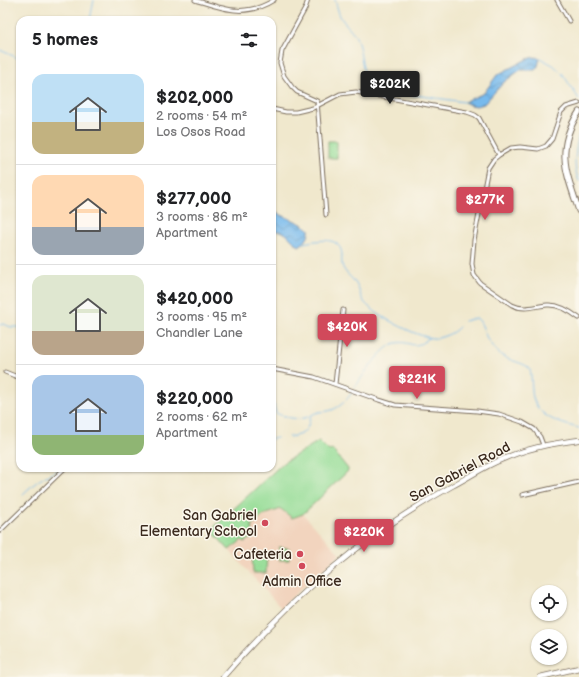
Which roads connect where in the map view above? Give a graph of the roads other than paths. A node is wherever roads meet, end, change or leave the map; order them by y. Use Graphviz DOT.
graph roads {
  1 [pos="195,0"];
  2 [pos="274,0"];
  3 [pos="308,0"];
  4 [pos="557,0"];
  5 [pos="569,21"];
  6 [pos="579,103"];
  7 [pos="317,105"];
  8 [pos="276,110"];
  9 [pos="579,112"];
  10 [pos="499,155"];
  11 [pos="579,211"];
  12 [pos="326,215"];
  13 [pos="344,310"];
  14 [pos="579,318"];
  15 [pos="276,370"];
  16 [pos="5,372"];
  17 [pos="16,376"];
  18 [pos="335,384"];
  19 [pos="579,440"];
  20 [pos="543,446"];
  21 [pos="61,472"];
  22 [pos="579,482"];
  23 [pos="522,495"];
  24 [pos="0,531"];
  25 [pos="579,668"];
  26 [pos="223,677"];
  27 [pos="540,677"];
  1 -- 2 [label="street"];
  3 -- 7 [label="street"];
  4 -- 5 [label="street"];
  6 -- 10 [label="street"];
  7 -- 8 [label="street"];
  7 -- 10 [label="street"];
  7 -- 12 [label="street"];
  9 -- 11 [label="main road"];
  10 -- 14 [label="street"];
  13 -- 18 [label="street"];
  15 -- 18 [label="street"];
  16 -- 17 [label="street"];
  18 -- 20 [label="street"];
  19 -- 20 [label="street, San Gabriel Road"];
  20 -- 26 [label="street, San Gabriel Road"];
  21 -- 24 [label="street"];
  22 -- 23 [label="street"];
  25 -- 27 [label="street"];
}
